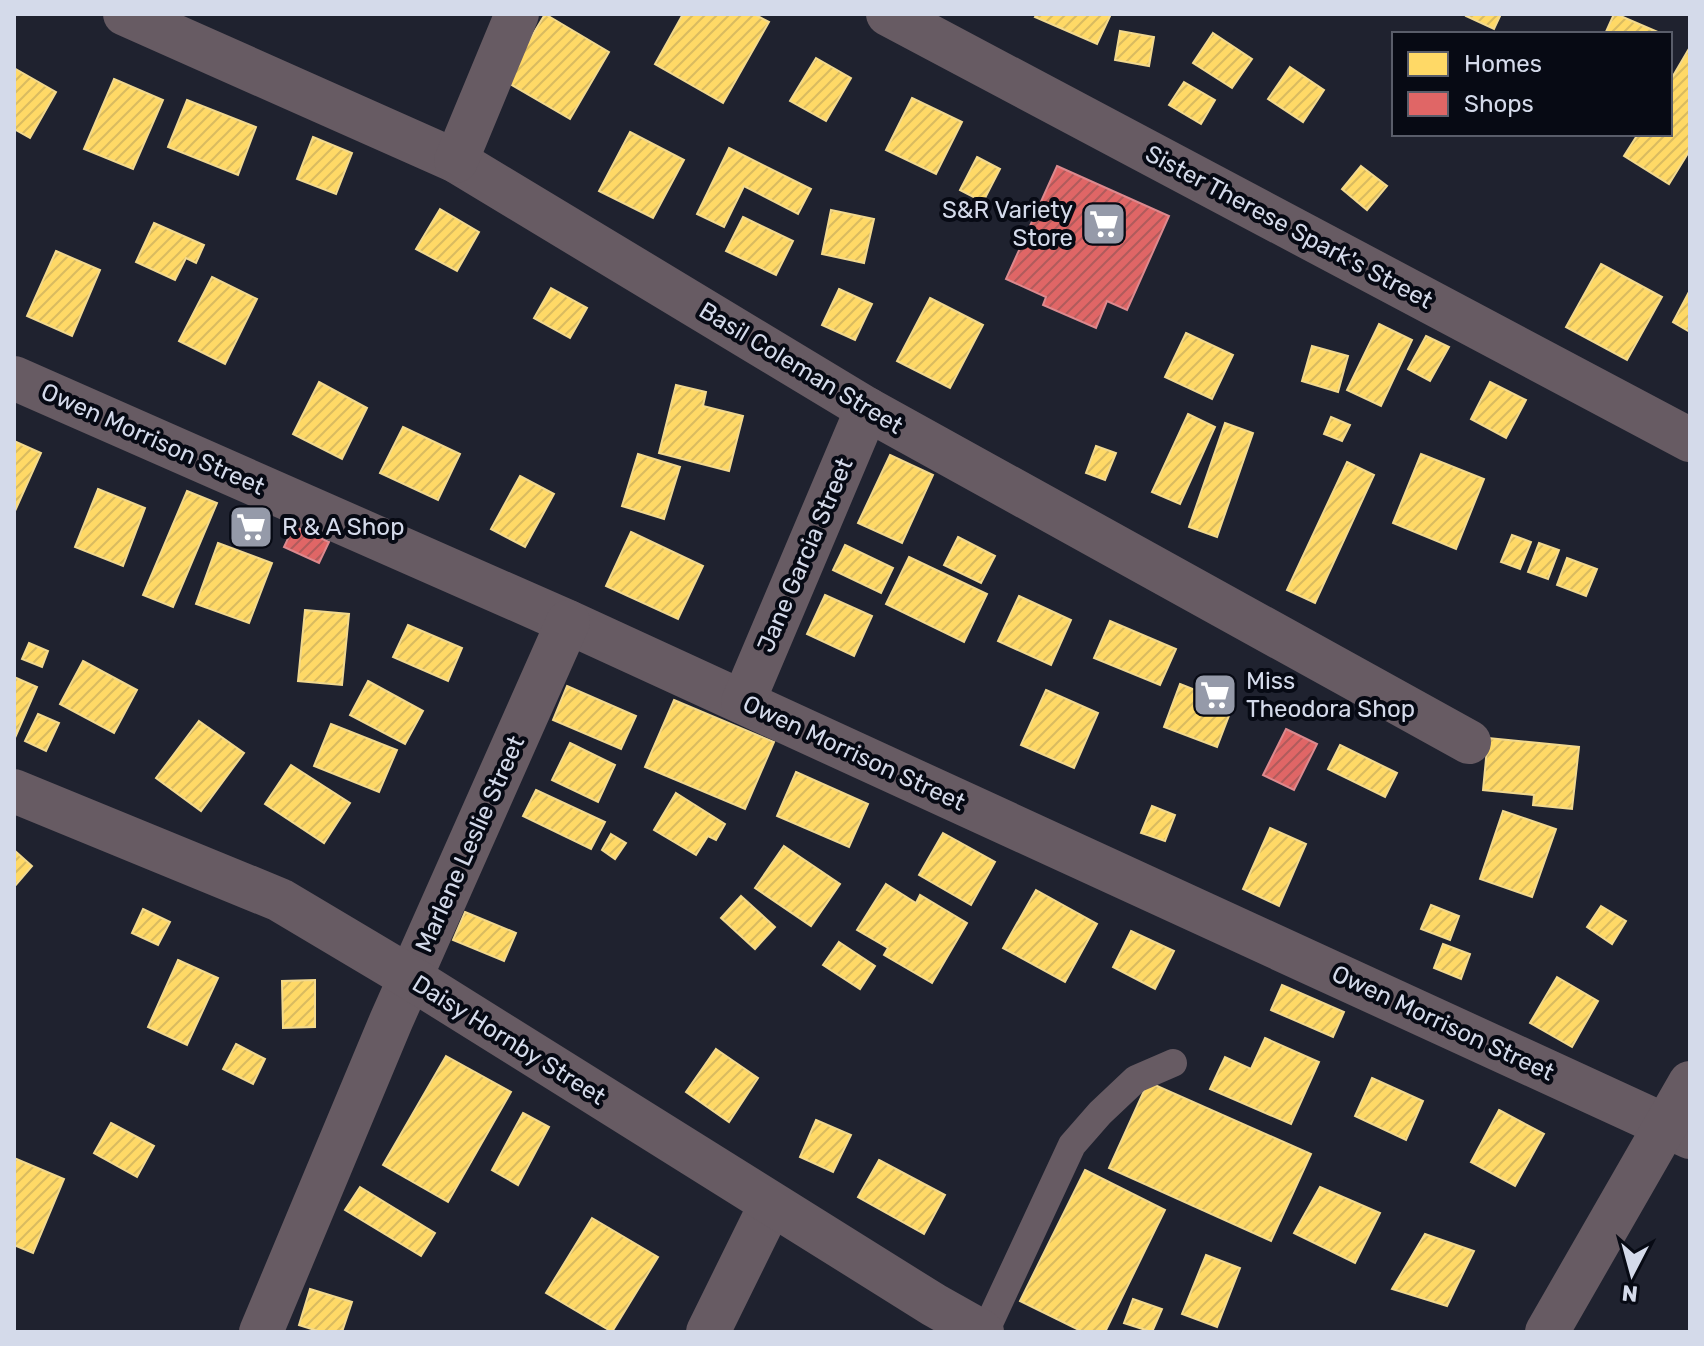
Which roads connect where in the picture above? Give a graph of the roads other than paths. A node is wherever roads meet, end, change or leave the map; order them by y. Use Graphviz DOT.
graph roads {
  1 [pos="125,14"];
  2 [pos="517,14"];
  3 [pos="888,14"];
  4 [pos="456,161"];
  5 [pos="14,378"];
  6 [pos="867,409"];
  7 [pos="1690,440"];
  8 [pos="568,622"];
  9 [pos="743,702"];
  10 [pos="1469,742"];
  11 [pos="14,791"];
  12 [pos="411,978"];
  13 [pos="1173,1063"];
  14 [pos="1690,1083"];
  15 [pos="1678,1131"];
  16 [pos="771,1204"];
  17 [pos="261,1332"];
  18 [pos="708,1332"];
  19 [pos="984,1332"];
  20 [pos="1547,1332"];
  1 -- 4 [label="street, Basil Coleman Street"];
  2 -- 4 [label="street"];
  3 -- 7 [label="street, Sister Therese Spark's Street"];
  4 -- 6 [label="street, Basil Coleman Street"];
  5 -- 8 [label="street, Owen Morrison Street"];
  6 -- 9 [label="street, Jane Garcia Street"];
  6 -- 10 [label="street, Basil Coleman Street"];
  8 -- 9 [label="street, Owen Morrison Street"];
  8 -- 12 [label="street, Marlene Leslie Street"];
  9 -- 15 [label="street, Owen Morrison Street"];
  11 -- 12 [label="street, Daisy Hornby Street"];
  12 -- 16 [label="street, Daisy Hornby Street"];
  12 -- 17 [label="street, Marlene Leslie Street"];
  13 -- 19 [label="lane"];
  14 -- 15 [label="street"];
  15 -- 20 [label="street"];
  16 -- 18 [label="street"];
  16 -- 19 [label="street, Daisy Hornby Street"];
}
